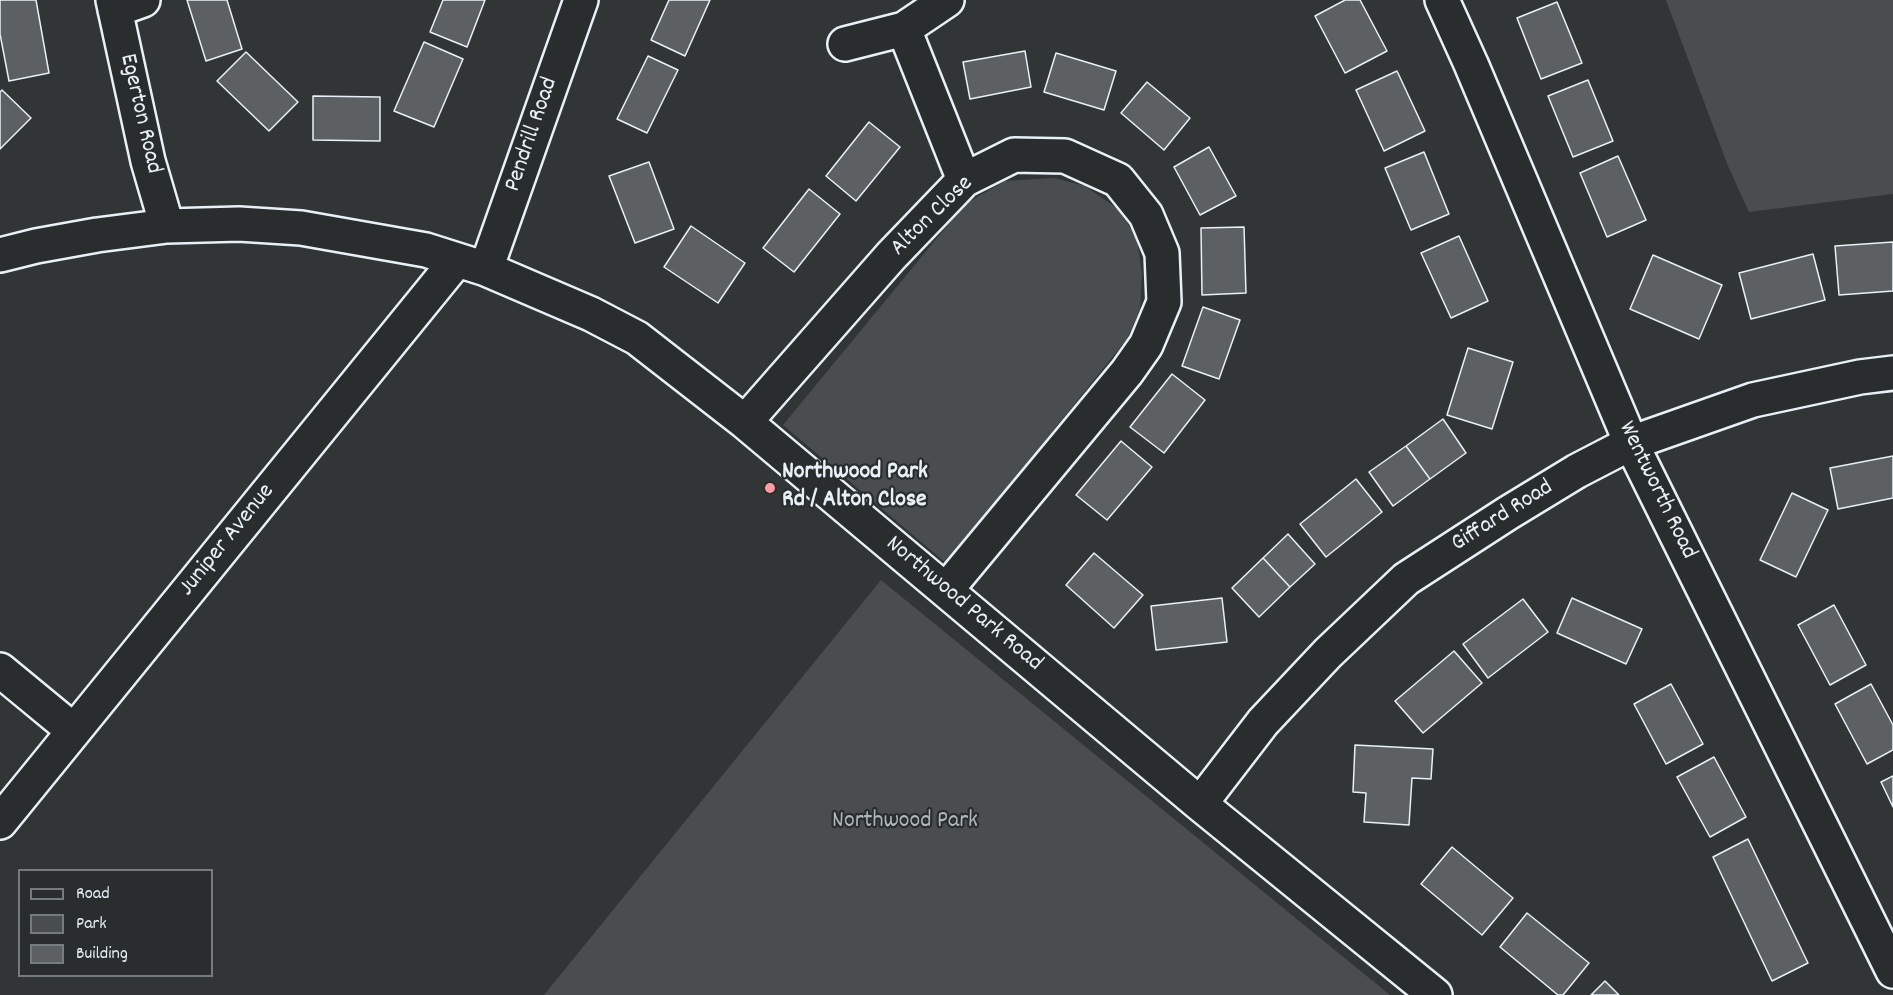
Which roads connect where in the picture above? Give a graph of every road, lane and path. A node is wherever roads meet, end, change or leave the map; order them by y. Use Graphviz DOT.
graph roads {
  1 [pos="580,0"];
  2 [pos="947,0"];
  3 [pos="1442,0"];
  4 [pos="124,3"];
  5 [pos="904,28"];
  6 [pos="845,44"];
  7 [pos="964,180"];
  8 [pos="167,226"];
  9 [pos="0,255"];
  10 [pos="472,265"];
  11 [pos="1893,373"];
  12 [pos="746,422"];
  13 [pos="1631,443"];
  14 [pos="946,590"];
  15 [pos="0,670"];
  16 [pos="74,730"];
  17 [pos="1200,804"];
  18 [pos="0,822"];
  19 [pos="1893,971"];
  20 [pos="1435,995"];
  1 -- 10 [label="street, Pendrill Road"];
  2 -- 5 [label="street"];
  3 -- 13 [label="street, Wentworth Road"];
  4 -- 8 [label="street, Egerton Road"];
  5 -- 6 [label="street"];
  5 -- 7 [label="street"];
  7 -- 12 [label="street, Alton Close"];
  7 -- 14 [label="street, Alton Close"];
  8 -- 9 [label="street, Northwood Park Road"];
  8 -- 10 [label="street, Northwood Park Road"];
  10 -- 12 [label="street, Northwood Park Road"];
  10 -- 16 [label="street, Juniper Avenue"];
  11 -- 13 [label="street, Giffard Road"];
  12 -- 14 [label="street, Northwood Park Road"];
  13 -- 17 [label="street, Giffard Road"];
  13 -- 19 [label="street, Wentworth Road"];
  14 -- 17 [label="street, Northwood Park Road"];
  15 -- 16 [label="street"];
  16 -- 18 [label="street, Juniper Avenue"];
  17 -- 20 [label="street, Northwood Park Road"];
}
